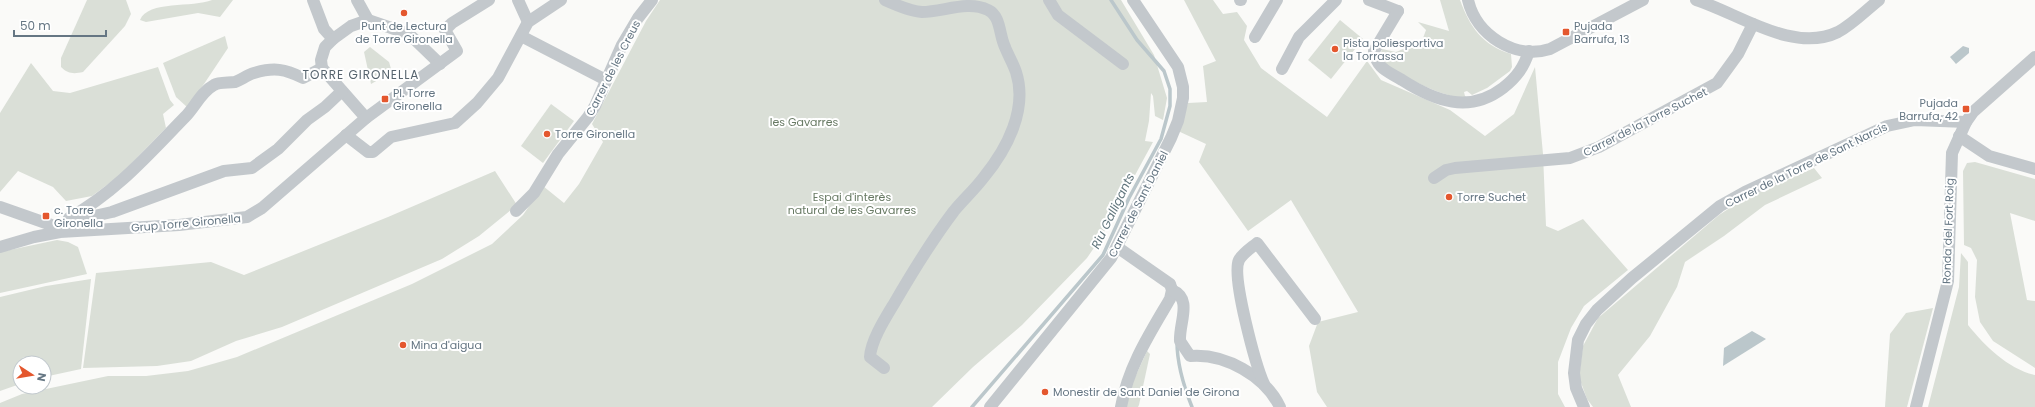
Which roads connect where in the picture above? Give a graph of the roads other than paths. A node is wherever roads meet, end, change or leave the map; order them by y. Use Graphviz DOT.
graph roads {
  1 [pos="313,0"];
  2 [pos="357,0"];
  3 [pos="489,0"];
  4 [pos="518,0"];
  5 [pos="561,0"];
  6 [pos="652,0"];
  7 [pos="885,0"];
  8 [pos="1049,0"];
  9 [pos="1133,0"];
  10 [pos="1277,0"];
  11 [pos="1336,0"];
  12 [pos="1369,0"];
  13 [pos="1468,0"];
  14 [pos="1643,0"];
  15 [pos="1696,0"];
  16 [pos="1878,0"];
  17 [pos="1396,6"];
  18 [pos="368,20"];
  19 [pos="528,22"];
  20 [pos="1752,24"];
  21 [pos="521,36"];
  22 [pos="1255,37"];
  23 [pos="333,39"];
  24 [pos="1529,51"];
  25 [pos="2035,57"];
  26 [pos="440,64"];
  27 [pos="1123,64"];
  28 [pos="322,68"];
  29 [pos="1282,69"];
  30 [pos="606,80"];
  31 [pos="342,91"];
  32 [pos="366,118"];
  33 [pos="1966,122"];
  34 [pos="346,135"];
  35 [pos="1959,136"];
  36 [pos="2035,168"];
  37 [pos="1434,178"];
  38 [pos="0,207"];
  39 [pos="516,211"];
  40 [pos="58,230"];
  41 [pos="0,247"];
  42 [pos="1117,247"];
  43 [pos="1172,290"];
  44 [pos="1315,319"];
  45 [pos="884,368"];
  46 [pos="1264,384"];
  47 [pos="990,407"];
  48 [pos="1121,407"];
  49 [pos="1280,407"];
  50 [pos="1584,407"];
  51 [pos="1916,407"];
  1 -- 23 [label="street"];
  2 -- 18 [label="street"];
  3 -- 26 [label="street, Grup Torre Gironella"];
  4 -- 19 [label="street"];
  5 -- 19 [label="street"];
  6 -- 30 [label="street, Carrer de les Creus"];
  7 -- 45 [label="street"];
  8 -- 27 [label="street"];
  9 -- 42 [label="street, Carrer de Sant Daniel"];
  10 -- 22 [label="street"];
  11 -- 29 [label="street"];
  12 -- 17 [label="street"];
  13 -- 24 [label="street"];
  14 -- 24 [label="street"];
  15 -- 20 [label="street"];
  16 -- 20 [label="street"];
  17 -- 24 [label="street"];
  18 -- 23 [label="street"];
  18 -- 26 [label="street"];
  19 -- 21 [label="street"];
  20 -- 37 [label="street, Carrer de la Torre Suchet"];
  21 -- 30 [label="street"];
  21 -- 34 [label="street"];
  23 -- 28 [label="street"];
  25 -- 33 [label="street, Ronda del Fort Roig"];
  26 -- 32 [label="street, Grup Torre Gironella"];
  28 -- 31 [label="street"];
  28 -- 40 [label="street"];
  30 -- 39 [label="street, Carrer de les Creus"];
  31 -- 32 [label="street"];
  31 -- 40 [label="street, Grup Torre Gironella"];
  32 -- 34 [label="street, Grup Torre Gironella"];
  33 -- 35 [label="street, Ronda del Fort Roig"];
  33 -- 50 [label="street, Carrer de la Torre de Sant Narcís"];
  34 -- 40 [label="street, Grup Torre Gironella"];
  35 -- 36 [label="street"];
  35 -- 51 [label="street, Ronda del Fort Roig"];
  38 -- 40 [label="street"];
  40 -- 41 [label="street"];
  42 -- 43 [label="street"];
  42 -- 47 [label="street, Carrer de Sant Daniel"];
  43 -- 46 [label="street"];
  43 -- 48 [label="street"];
  44 -- 46 [label="street"];
  46 -- 49 [label="street"];
}
